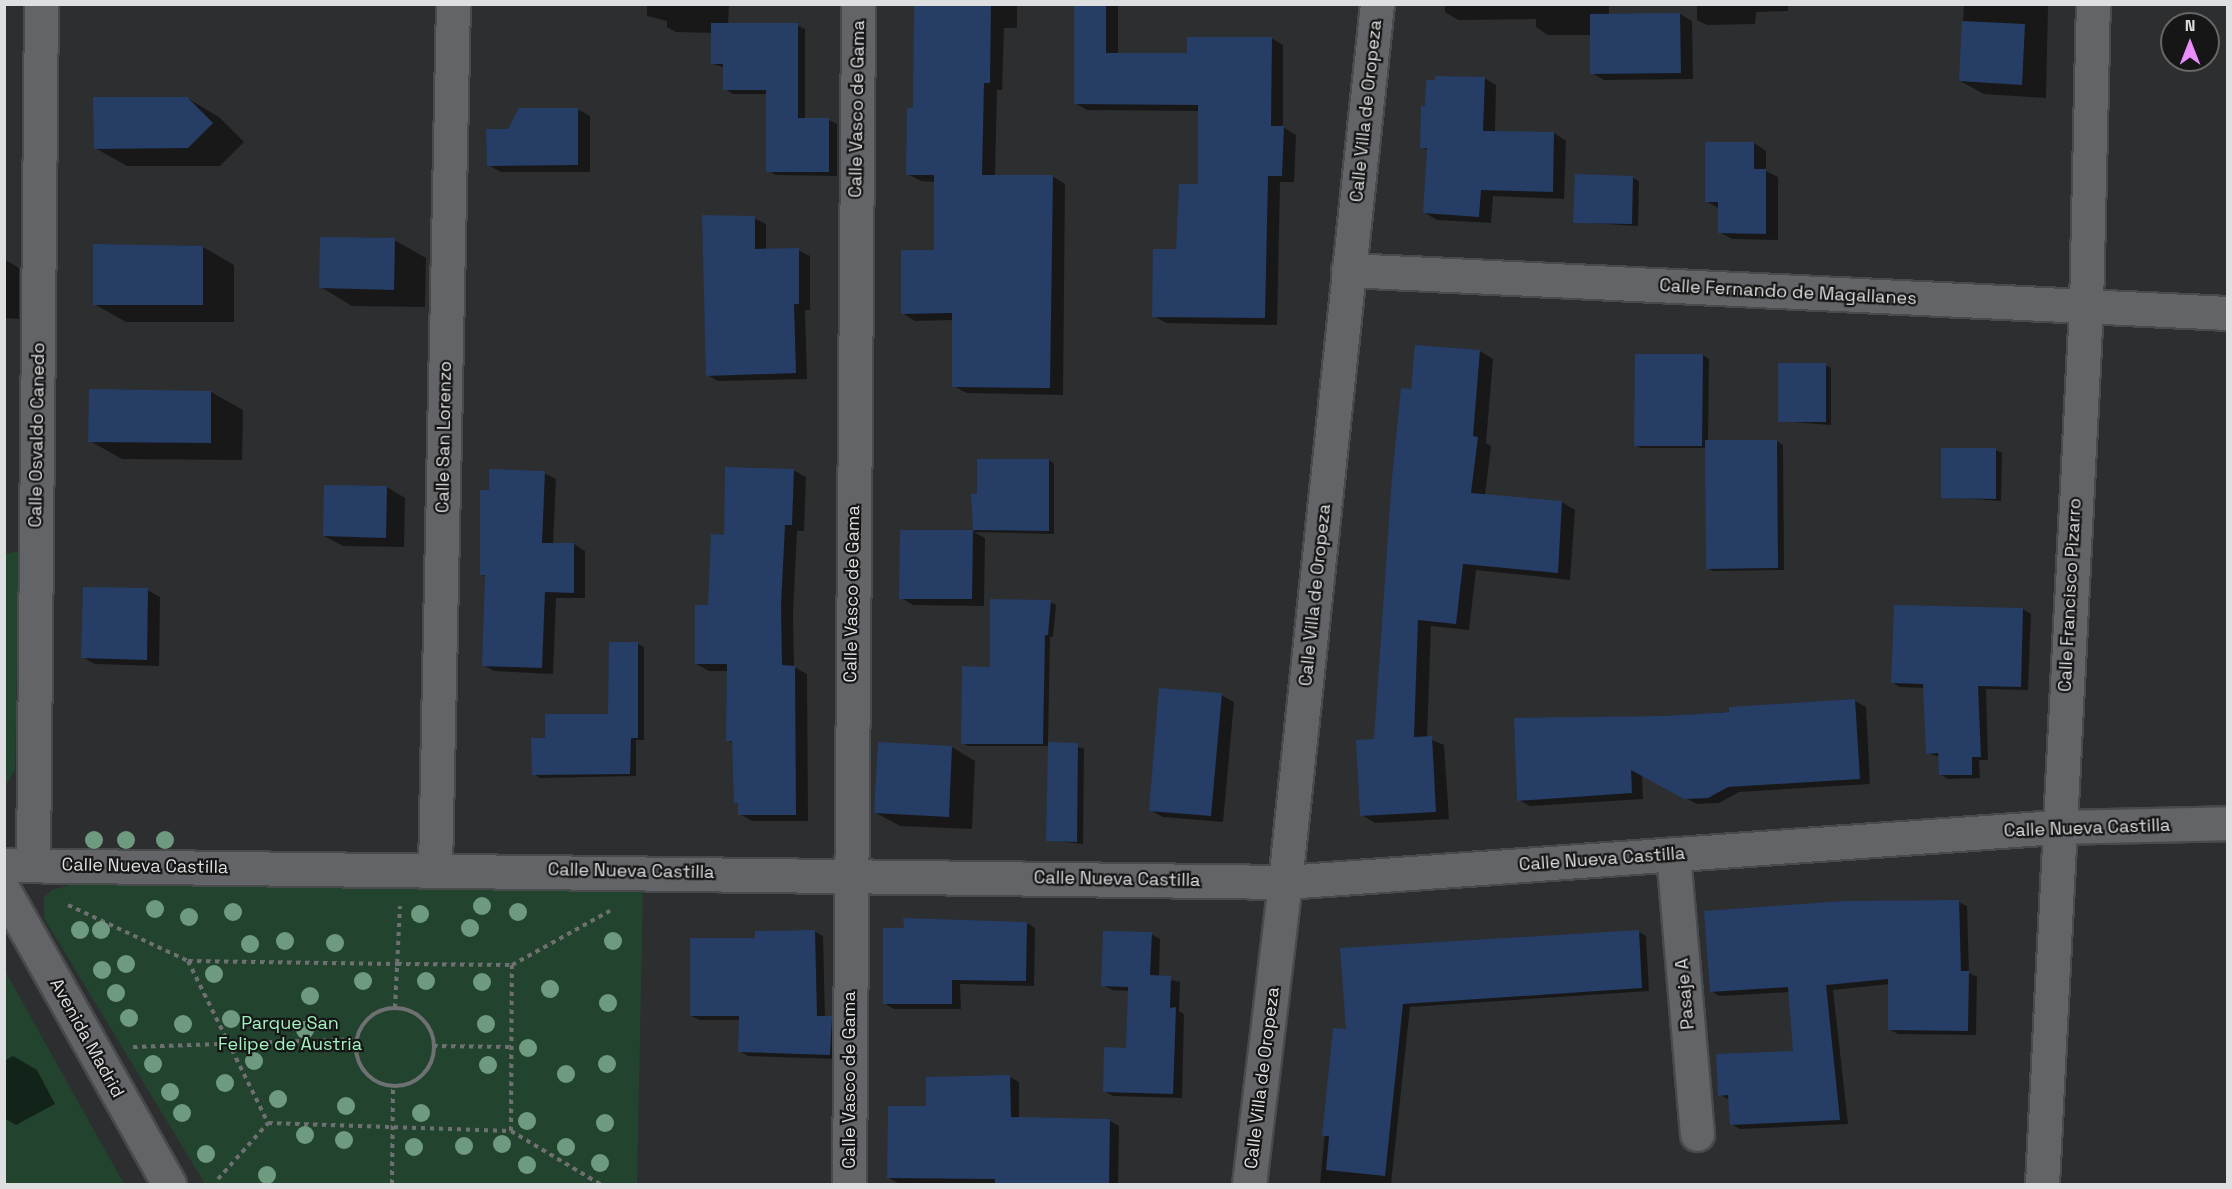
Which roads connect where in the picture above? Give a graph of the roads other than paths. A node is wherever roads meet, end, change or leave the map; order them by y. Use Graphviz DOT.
graph roads {
  1 [pos="41,4"];
  2 [pos="453,4"];
  3 [pos="858,4"];
  4 [pos="1377,4"];
  5 [pos="2093,4"];
  6 [pos="1348,270"];
  7 [pos="2086,307"];
  8 [pos="2228,313"];
  9 [pos="2228,823"];
  10 [pos="2057,827"];
  11 [pos="1673,854"];
  12 [pos="19,865"];
  13 [pos="435,869"];
  14 [pos="850,874"];
  15 [pos="1285,882"];
  16 [pos="4,891"];
  17 [pos="1697,1134"];
  18 [pos="169,1185"];
  19 [pos="849,1185"];
  20 [pos="1249,1185"];
  21 [pos="2042,1185"];
  1 -- 12 [label="street, Calle Osvaldo Canedo"];
  2 -- 13 [label="street, Calle San Lorenzo"];
  3 -- 14 [label="street, Calle Vasco de Gama"];
  4 -- 6 [label="street, Calle Villa de Oropeza"];
  5 -- 7 [label="street, Calle Francisco Pizarro"];
  6 -- 7 [label="street, Calle Fernando de Magallanes"];
  6 -- 15 [label="street, Calle Villa de Oropeza"];
  7 -- 8 [label="street, Calle Fernando de Magallanes"];
  7 -- 10 [label="street, Calle Francisco Pizarro"];
  9 -- 10 [label="street, Calle Nueva Castilla"];
  10 -- 11 [label="street, Calle Nueva Castilla"];
  10 -- 21 [label="street, Calle Francisco Pizarro"];
  11 -- 15 [label="street, Calle Nueva Castilla"];
  11 -- 17 [label="street, Pasaje A"];
  12 -- 13 [label="street, Calle Nueva Castilla"];
  13 -- 14 [label="street, Calle Nueva Castilla"];
  14 -- 15 [label="street, Calle Nueva Castilla"];
  14 -- 19 [label="street, Calle Vasco de Gama"];
  15 -- 20 [label="street, Calle Villa de Oropeza"];
  16 -- 18 [label="street, Avenida Madrid"];
}
